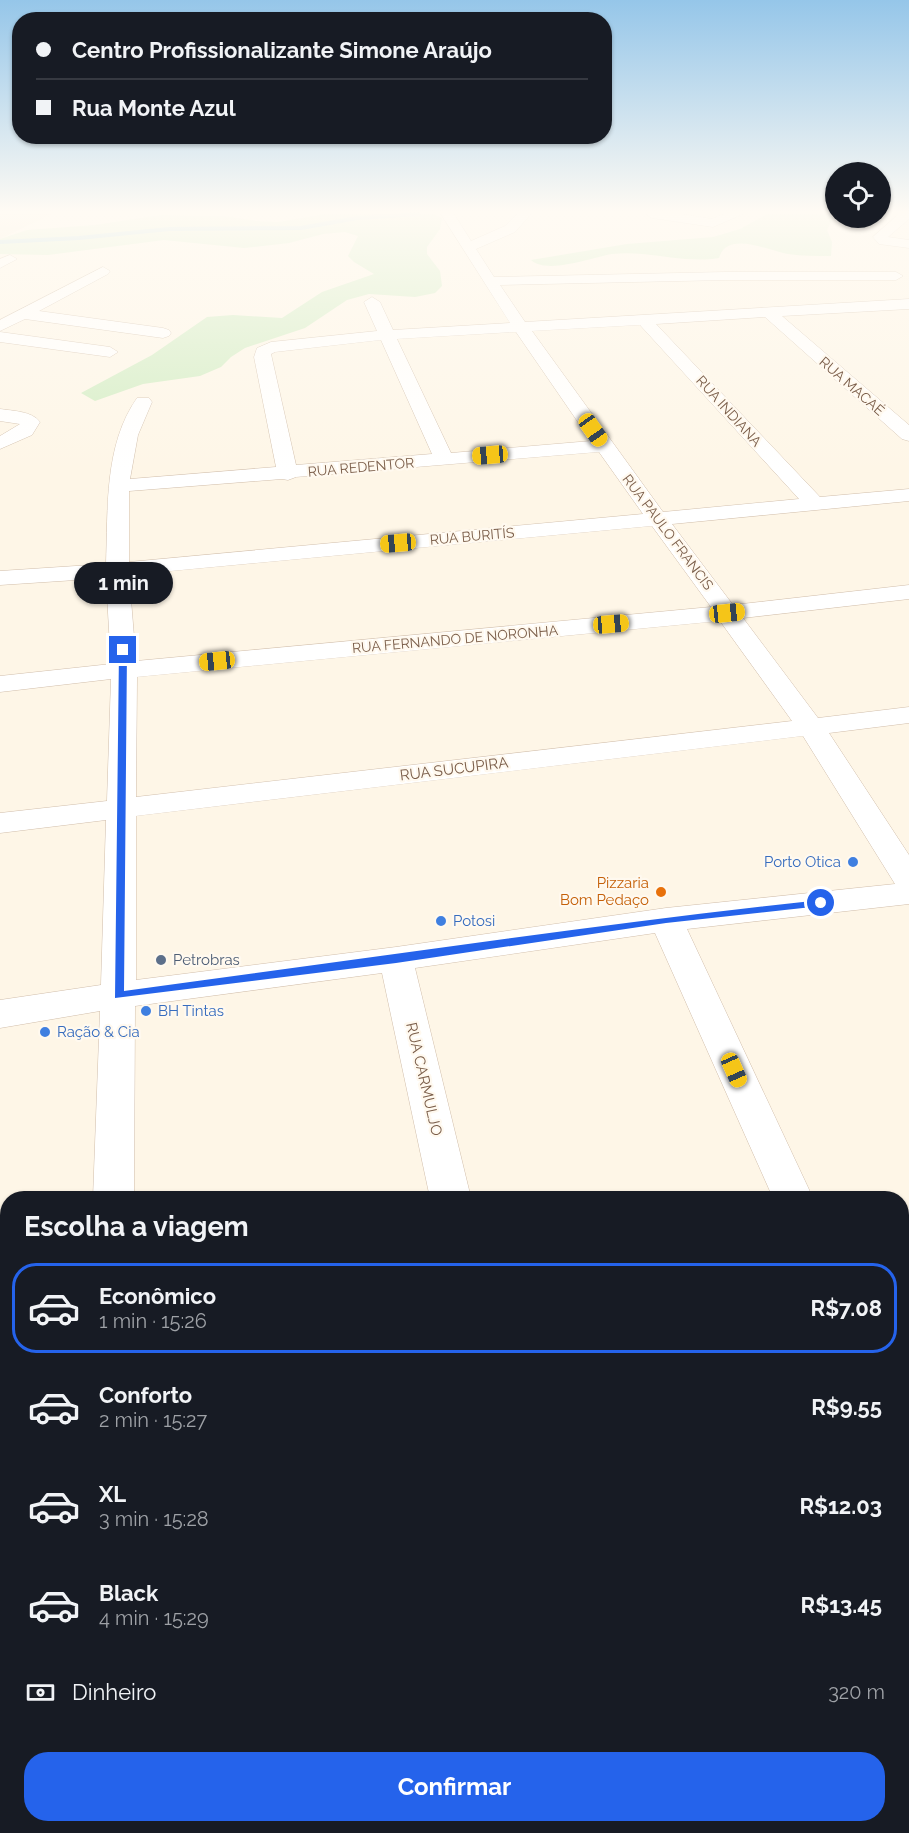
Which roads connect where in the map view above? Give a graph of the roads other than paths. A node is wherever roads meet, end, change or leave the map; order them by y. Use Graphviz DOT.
graph roads {
  1 [pos="50,300"];
  2 [pos="502,300"];
  3 [pos="886,300"];
  4 [pos="372,302"];
  5 [pos="884,305"];
  6 [pos="0,308"];
  7 [pos="905,311"];
  8 [pos="768,312"];
  9 [pos="25,313"];
  10 [pos="50,318"];
  11 [pos="644,320"];
  12 [pos="520,327"];
  13 [pos="163,333"];
  14 [pos="386,335"];
  15 [pos="2,336"];
  16 [pos="110,352"];
  17 [pos="143,402"];
  18 [pos="0,415"];
  19 [pos="909,435"];
  20 [pos="0,443"];
  21 [pos="604,446"];
  22 [pos="444,459"];
  23 [pos="288,474"];
  24 [pos="119,486"];
  25 [pos="909,495"];
  26 [pos="814,503"];
  27 [pos="655,518"];
  28 [pos="117,569"];
  29 [pos="0,578"];
  30 [pos="909,592"];
  31 [pos="727,613"];
  32 [pos="124,670"];
  33 [pos="0,684"];
  34 [pos="909,715"];
  35 [pos="812,727"];
  36 [pos="120,808"];
  37 [pos="0,823"];
  38 [pos="909,880"];
  39 [pos="909,893"];
  40 [pos="666,920"];
  41 [pos="396,959"];
  42 [pos="118,995"];
  43 [pos="0,1014"];
  44 [pos="114,1191"];
  45 [pos="449,1191"];
  46 [pos="790,1191"];
  1 -- 9 [label="street"];
  2 -- 12 [label="street, RUA PAULO FRANCIS"];
  3 -- 5 [label="street"];
  4 -- 14 [label="street"];
  5 -- 7 [label="street"];
  5 -- 8 [label="street"];
  6 -- 9 [label="street"];
  8 -- 11 [label="street"];
  8 -- 19 [label="street, RUA MACAÉ"];
  9 -- 10 [label="street"];
  9 -- 15 [label="street"];
  10 -- 13 [label="street"];
  10 -- 15 [label="street"];
  11 -- 12 [label="street"];
  11 -- 26 [label="street, RUA INDIANA"];
  12 -- 14 [label="street"];
  12 -- 21 [label="street, RUA PAULO FRANCIS"];
  14 -- 22 [label="street"];
  14 -- 23 [label="street"];
  15 -- 16 [label="street"];
  17 -- 24 [label="street"];
  18 -- 20 [label="street"];
  21 -- 22 [label="street, RUA REDENTOR"];
  21 -- 27 [label="street, RUA PAULO FRANCIS"];
  22 -- 23 [label="street, RUA REDENTOR"];
  23 -- 24 [label="street, RUA REDENTOR"];
  24 -- 28 [label="street"];
  25 -- 26 [label="street, RUA BURITÍS"];
  26 -- 27 [label="street, RUA BURITÍS"];
  27 -- 28 [label="street, RUA BURITÍS"];
  27 -- 31 [label="street, RUA PAULO FRANCIS"];
  28 -- 29 [label="street, RUA BURITÍS"];
  28 -- 32 [label="street"];
  30 -- 31 [label="street, RUA FERNANDO DE NORONHA"];
  31 -- 32 [label="street, RUA FERNANDO DE NORONHA"];
  31 -- 35 [label="street, RUA PAULO FRANCIS"];
  32 -- 33 [label="street, RUA FERNANDO DE NORONHA"];
  32 -- 36 [label="street"];
  34 -- 35 [label="street, RUA SUCUPIRA"];
  35 -- 36 [label="street, RUA SUCUPIRA"];
  35 -- 38 [label="street, RUA PAULO FRANCIS"];
  36 -- 37 [label="street, RUA SUCUPIRA"];
  36 -- 42 [label="street"];
  39 -- 40 [label="street"];
  40 -- 41 [label="street"];
  40 -- 46 [label="street"];
  41 -- 42 [label="street"];
  41 -- 45 [label="street, RUA CARMULJO"];
  42 -- 43 [label="street"];
  42 -- 44 [label="street"];
}
